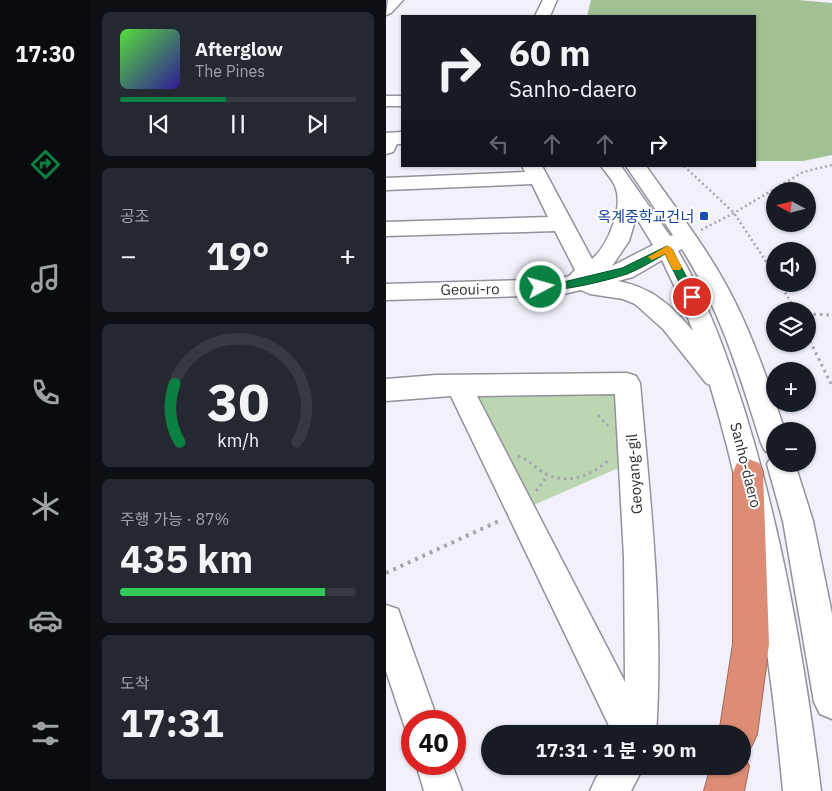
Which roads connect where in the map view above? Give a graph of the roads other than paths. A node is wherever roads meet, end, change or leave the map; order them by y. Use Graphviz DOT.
graph roads {
  1 [pos="396,0"];
  2 [pos="386,10"];
  3 [pos="401,101"];
  4 [pos="386,102"];
  5 [pos="401,138"];
  6 [pos="386,148"];
  7 [pos="612,167"];
  8 [pos="637,167"];
  9 [pos="535,172"];
  10 [pos="386,184"];
  11 [pos="626,188"];
  12 [pos="562,224"];
  13 [pos="386,229"];
  14 [pos="676,243"];
  15 [pos="588,273"];
  16 [pos="559,286"];
  17 [pos="386,292"];
  18 [pos="459,386"];
  19 [pos="724,386"];
  20 [pos="386,390"];
  21 [pos="768,422"];
  22 [pos="748,472"];
  23 [pos="783,472"];
  24 [pos="386,621"];
  25 [pos="832,702"];
  26 [pos="416,710"];
  27 [pos="628,725"];
  28 [pos="639,725"];
  29 [pos="739,725"];
  30 [pos="438,775"];
  31 [pos="620,775"];
  32 [pos="728,775"];
  33 [pos="443,791"];
  34 [pos="609,791"];
  35 [pos="724,791"];
  36 [pos="802,791"];
  1 -- 2 [label="street"];
  3 -- 4 [label="street"];
  5 -- 6 [label="street"];
  7 -- 11 [label="street, Sanho-daero"];
  8 -- 14 [label="street, Sanho-daero"];
  9 -- 10 [label="street"];
  9 -- 12 [label="street"];
  11 -- 14 [label="street, Sanho-daero"];
  11 -- 15 [label="street"];
  12 -- 13 [label="street"];
  12 -- 15 [label="street"];
  14 -- 16 [label="street, Geoui-ro"];
  14 -- 19 [label="street, Sanho-daero"];
  14 -- 21 [label="street, Sanho-daero"];
  15 -- 16 [label="street"];
  16 -- 17 [label="street, Geoui-ro"];
  16 -- 19 [label="street"];
  18 -- 20 [label="street, Geoyang-gil"];
  18 -- 27 [label="street"];
  18 -- 28 [label="street, Geoyang-gil"];
  19 -- 22 [label="street, Sanho-daero"];
  22 -- 29 [label="highway"];
  22 -- 36 [label="street, Sanho-daero"];
  23 -- 25 [label="street"];
  24 -- 26 [label="street"];
  30 -- 33 [label="street"];
  31 -- 34 [label="street"];
  32 -- 35 [label="highway"];
}
